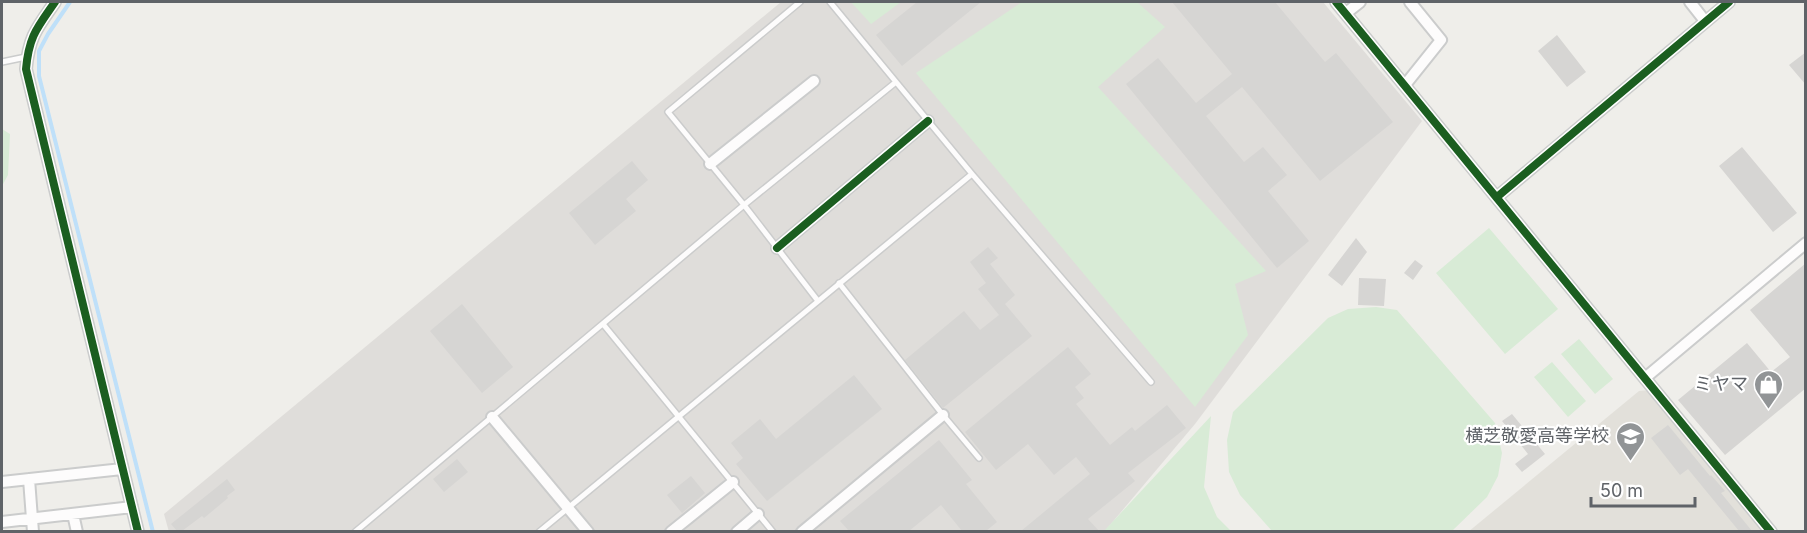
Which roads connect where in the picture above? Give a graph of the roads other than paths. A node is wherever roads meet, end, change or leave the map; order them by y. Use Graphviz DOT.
graph roads {
  1 [pos="55,2"];
  2 [pos="800,2"];
  3 [pos="830,2"];
  4 [pos="1336,2"];
  5 [pos="1360,2"];
  6 [pos="1410,2"];
  7 [pos="1689,2"];
  8 [pos="1729,2"];
  9 [pos="1346,13"];
  10 [pos="1705,21"];
  11 [pos="27,57"];
  12 [pos="2,62"];
  13 [pos="814,81"];
  14 [pos="896,82"];
  15 [pos="1405,85"];
  16 [pos="928,121"];
  17 [pos="710,164"];
  18 [pos="972,174"];
  19 [pos="1497,197"];
  20 [pos="744,205"];
  21 [pos="1806,243"];
  22 [pos="777,248"];
  23 [pos="839,283"];
  24 [pos="818,301"];
  25 [pos="603,324"];
  26 [pos="1645,378"];
  27 [pos="1151,382"];
  28 [pos="943,415"];
  29 [pos="679,416"];
  30 [pos="492,417"];
  31 [pos="979,458"];
  32 [pos="122,469"];
  33 [pos="29,479"];
  34 [pos="2,482"];
  35 [pos="733,482"];
  36 [pos="132,507"];
  37 [pos="568,507"];
  38 [pos="73,514"];
  39 [pos="758,514"];
  40 [pos="31,519"];
  41 [pos="2,522"];
  42 [pos="33,531"];
  43 [pos="77,531"];
  44 [pos="138,531"];
  45 [pos="356,531"];
  46 [pos="539,531"];
  47 [pos="588,531"];
  48 [pos="671,531"];
  49 [pos="737,531"];
  50 [pos="773,531"];
  51 [pos="802,531"];
  52 [pos="1771,531"];
  1 -- 11 [label="street"];
  2 -- 17 [label="lane"];
  3 -- 14 [label="lane"];
  4 -- 9 [label="street"];
  5 -- 9 [label="street"];
  6 -- 15 [label="street"];
  7 -- 10 [label="street"];
  8 -- 10 [label="street"];
  9 -- 15 [label="street"];
  10 -- 19 [label="street"];
  11 -- 12 [label="lane"];
  11 -- 32 [label="street"];
  13 -- 17 [label="street"];
  14 -- 16 [label="lane"];
  14 -- 20 [label="lane"];
  15 -- 19 [label="street"];
  16 -- 18 [label="lane"];
  16 -- 22 [label="street"];
  17 -- 20 [label="lane"];
  18 -- 23 [label="lane"];
  18 -- 27 [label="lane"];
  19 -- 26 [label="street"];
  20 -- 22 [label="lane"];
  20 -- 25 [label="lane"];
  21 -- 26 [label="street"];
  22 -- 24 [label="lane"];
  23 -- 24 [label="lane"];
  23 -- 28 [label="lane"];
  24 -- 29 [label="lane"];
  25 -- 29 [label="lane"];
  25 -- 30 [label="lane"];
  26 -- 52 [label="street"];
  28 -- 31 [label="lane"];
  28 -- 51 [label="street"];
  29 -- 35 [label="lane"];
  29 -- 37 [label="lane"];
  30 -- 37 [label="street"];
  30 -- 45 [label="lane"];
  32 -- 33 [label="street"];
  32 -- 36 [label="street"];
  33 -- 34 [label="street"];
  33 -- 40 [label="street"];
  35 -- 39 [label="lane"];
  35 -- 48 [label="street"];
  36 -- 38 [label="street"];
  36 -- 44 [label="street"];
  37 -- 46 [label="lane"];
  37 -- 47 [label="street"];
  38 -- 40 [label="street"];
  38 -- 43 [label="street"];
  39 -- 49 [label="street"];
  39 -- 50 [label="lane"];
  40 -- 41 [label="street"];
  40 -- 42 [label="street"];
}
